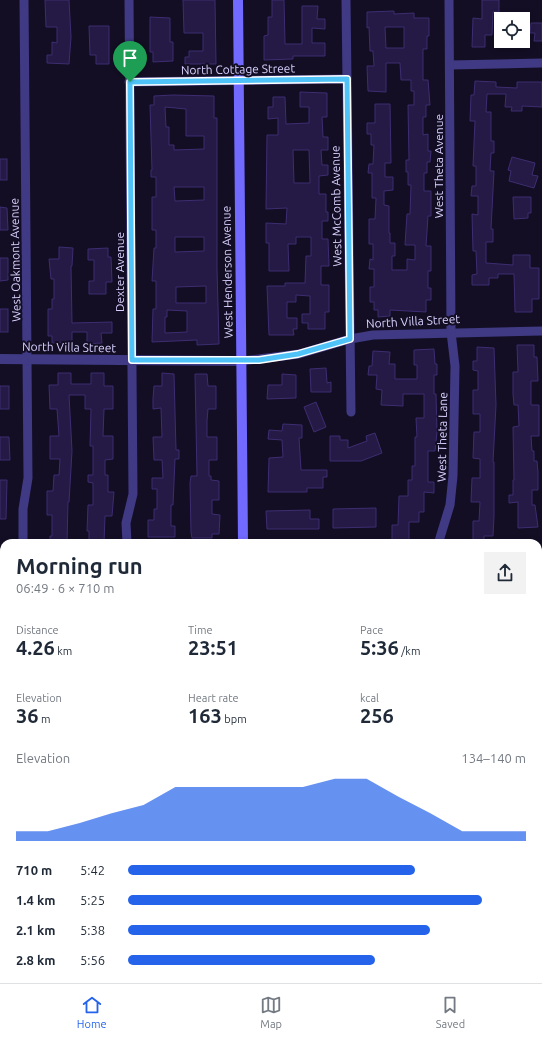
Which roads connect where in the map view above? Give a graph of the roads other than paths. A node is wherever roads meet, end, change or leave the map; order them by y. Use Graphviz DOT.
graph roads {
  1 [pos="24,0"];
  2 [pos="129,0"];
  3 [pos="238,0"];
  4 [pos="346,0"];
  5 [pos="449,0"];
  6 [pos="542,63"];
  7 [pos="450,65"];
  8 [pos="347,79"];
  9 [pos="238,81"];
  10 [pos="130,82"];
  11 [pos="542,331"];
  12 [pos="451,332"];
  13 [pos="350,339"];
  14 [pos="0,359"];
  15 [pos="28,359"];
  16 [pos="132,360"];
  17 [pos="241,361"];
  18 [pos="351,412"];
  19 [pos="23,539"];
  20 [pos="127,539"];
  21 [pos="243,539"];
  22 [pos="440,539"];
  1 -- 15 [label="street, West Oakmont Avenue"];
  2 -- 10 [label="street, Dexter Avenue"];
  3 -- 9 [label="main road, West Henderson Avenue"];
  4 -- 8 [label="street, West McComb Avenue"];
  5 -- 7 [label="street, West Theta Avenue"];
  6 -- 7 [label="street"];
  7 -- 12 [label="street, West Theta Avenue"];
  8 -- 9 [label="street, North Cottage Street"];
  8 -- 13 [label="street, West McComb Avenue"];
  9 -- 10 [label="street, North Cottage Street"];
  9 -- 17 [label="main road, West Henderson Avenue"];
  10 -- 16 [label="street, Dexter Avenue"];
  11 -- 12 [label="street, North Villa Street"];
  12 -- 13 [label="street, North Villa Street"];
  12 -- 22 [label="street, West Theta Lane"];
  13 -- 17 [label="street, North Villa Street"];
  13 -- 18 [label="street, West McComb Avenue"];
  14 -- 15 [label="street, North Villa Street"];
  15 -- 16 [label="street, North Villa Street"];
  15 -- 19 [label="street, West Oakmont Avenue"];
  16 -- 17 [label="street, North Villa Street"];
  16 -- 20 [label="street, Dexter Avenue"];
  17 -- 21 [label="main road, West Henderson Avenue"];
}
